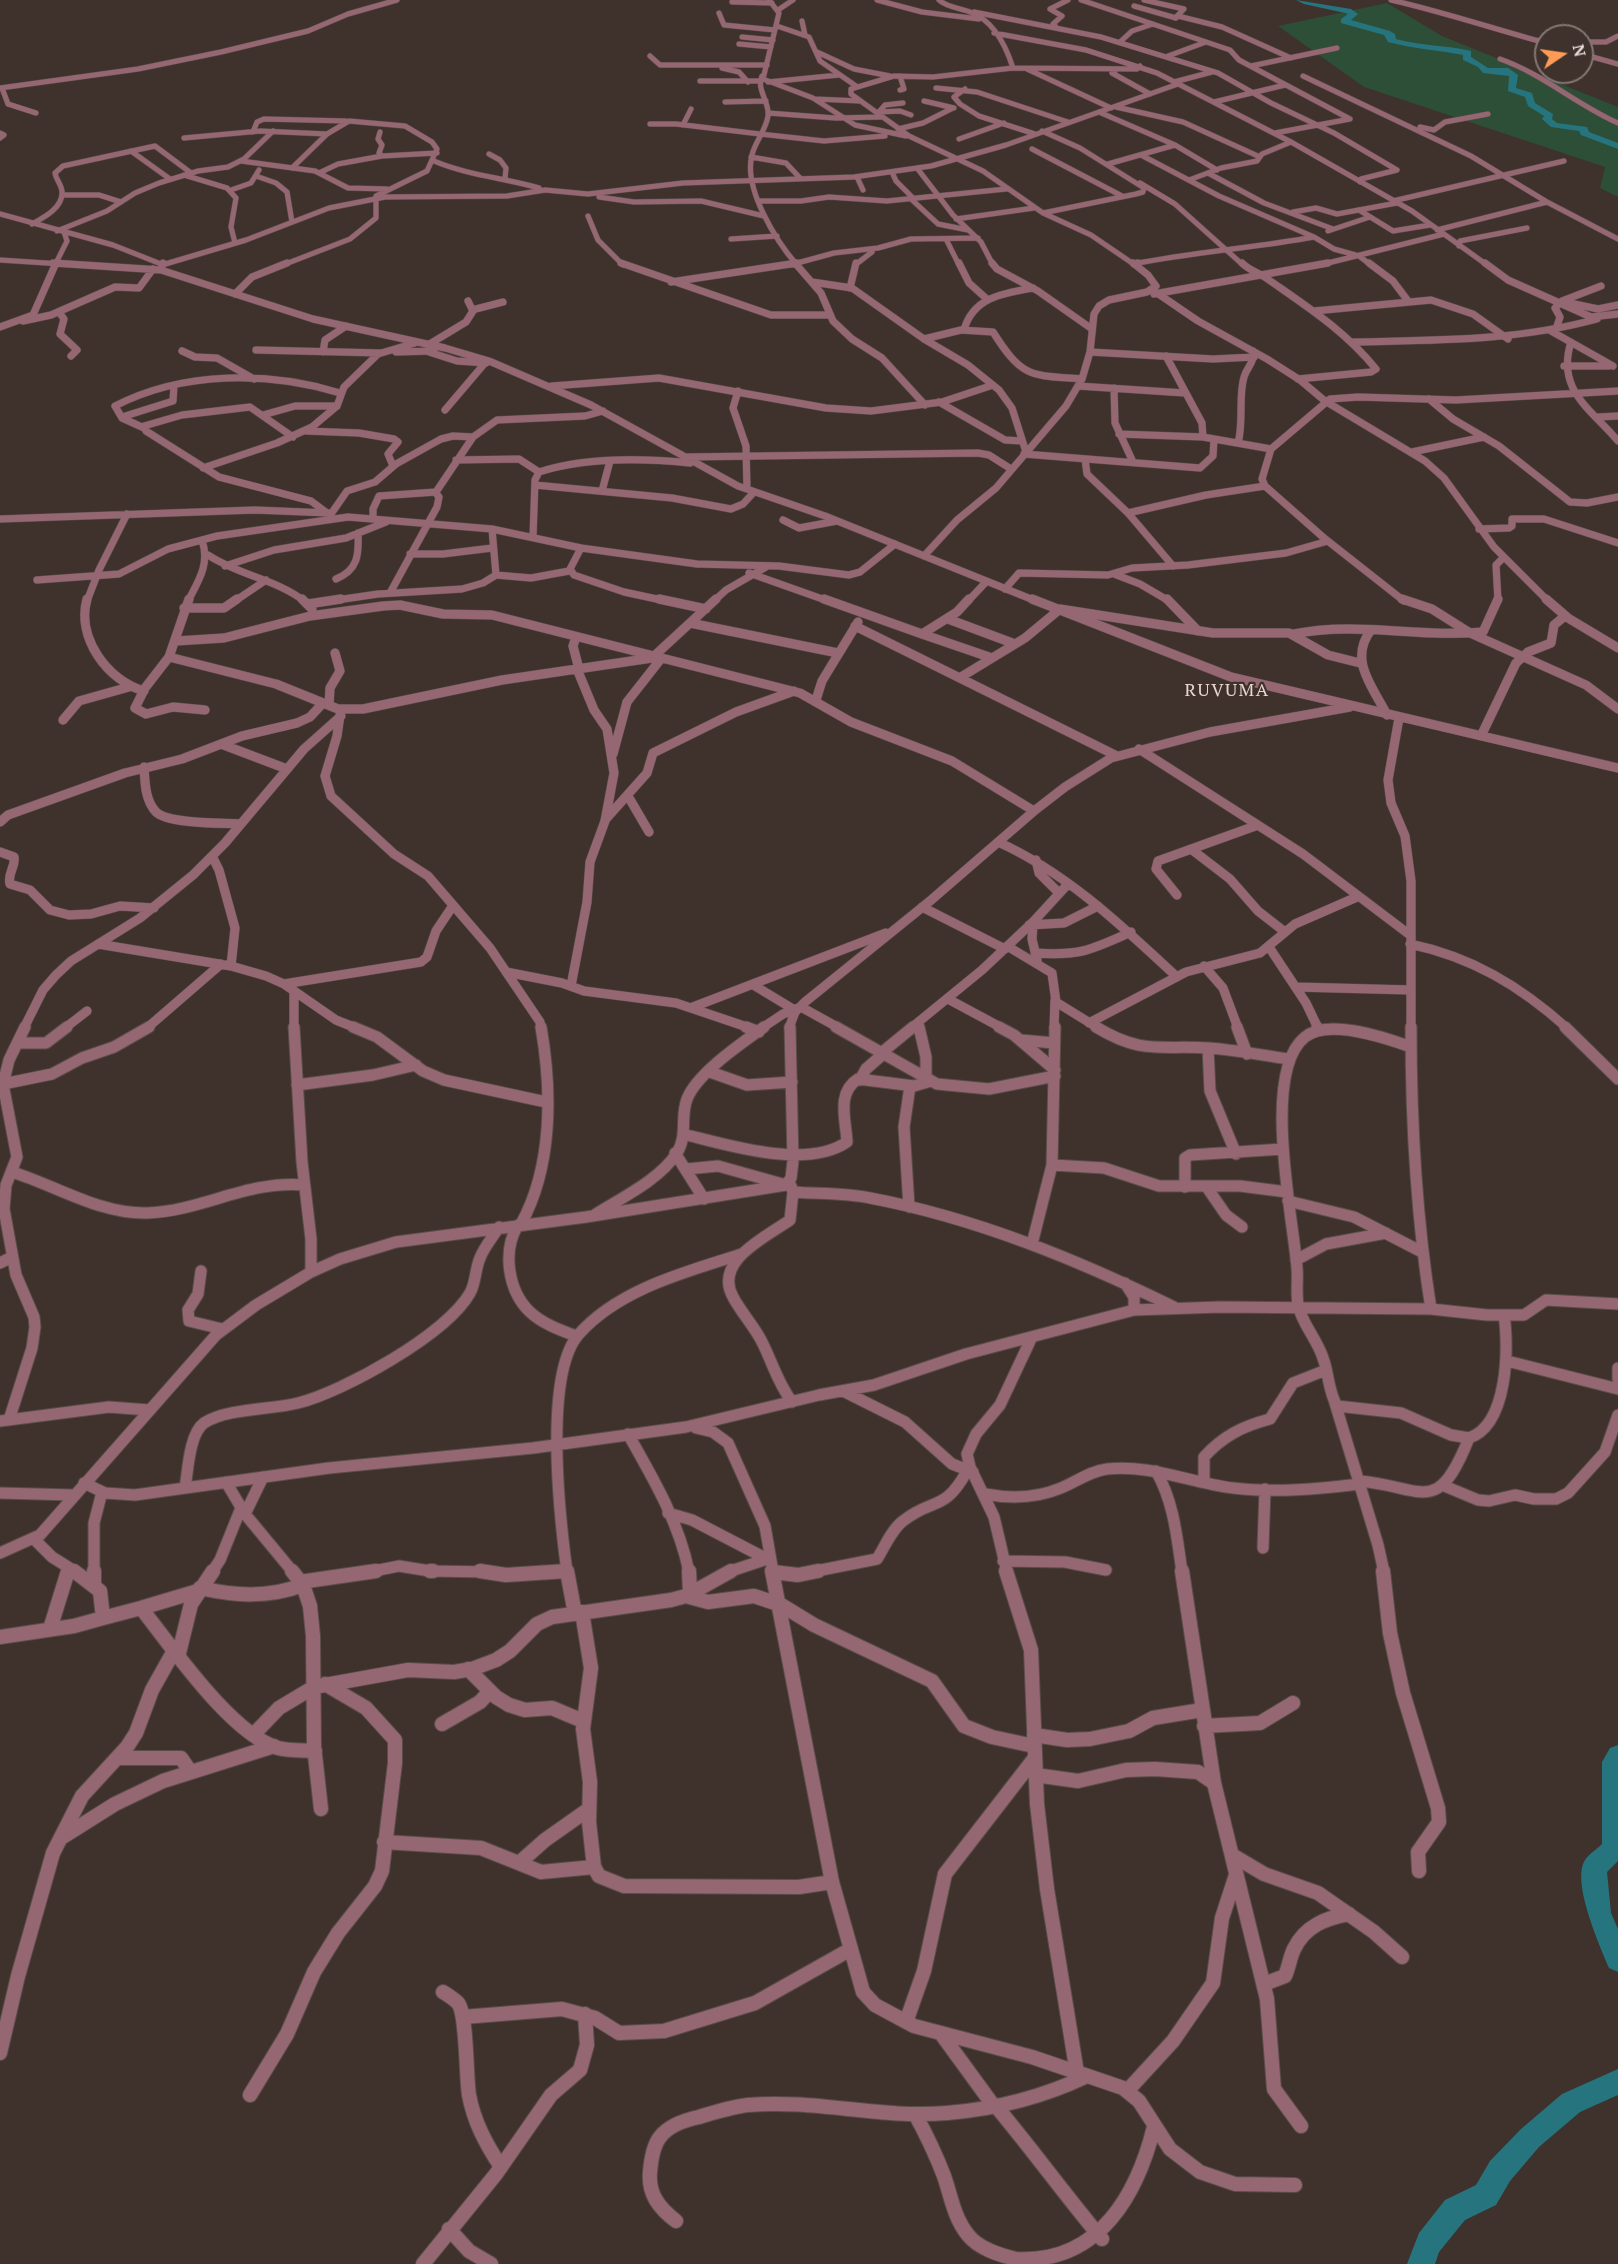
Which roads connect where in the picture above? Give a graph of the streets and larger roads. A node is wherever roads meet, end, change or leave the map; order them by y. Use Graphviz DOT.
graph roads {
  1 [pos="397,0"];
  2 [pos="794,0"];
  3 [pos="877,0"];
  4 [pos="939,0"];
  5 [pos="1068,0"];
  6 [pos="1081,0"];
  7 [pos="1144,0"];
  8 [pos="1391,0"];
  9 [pos="770,1"];
  10 [pos="732,2"];
  11 [pos="1134,6"];
  12 [pos="778,10"];
  13 [pos="1119,12"];
  14 [pos="719,13"];
  15 [pos="973,13"];
  16 [pos="1177,17"];
  17 [pos="983,19"];
  18 [pos="802,21"];
  19 [pos="1153,24"];
  20 [pos="1162,26"];
  21 [pos="1056,27"];
  22 [pos="776,28"];
  23 [pos="1076,32"];
  24 [pos="994,33"];
  25 [pos="806,35"];
  26 [pos="1618,36"];
  27 [pos="742,37"];
  28 [pos="1534,39"];
  29 [pos="773,40"];
  30 [pos="1120,42"];
  31 [pos="1206,42"];
  32 [pos="1055,43"];
  33 [pos="1594,43"];
  34 [pos="1602,43"];
  35 [pos="739,44"];
  36 [pos="1594,46"];
  37 [pos="1337,48"];
  38 [pos="771,49"];
  39 [pos="756,51"];
  40 [pos="817,51"];
  41 [pos="650,56"];
  42 [pos="1168,56"];
  43 [pos="1594,57"];
  44 [pos="1291,58"];
  45 [pos="1500,59"];
  46 [pos="701,64"];
  47 [pos="1618,64"];
  48 [pos="767,65"];
  49 [pos="1013,66"];
  50 [pos="1140,66"];
  51 [pos="1251,66"];
  52 [pos="1023,68"];
  53 [pos="1115,70"];
  54 [pos="1215,72"];
  55 [pos="839,75"];
  56 [pos="897,76"];
  57 [pos="1303,76"];
  58 [pos="936,77"];
  59 [pos="760,79"];
  60 [pos="700,81"];
  61 [pos="955,81"];
  62 [pos="748,82"];
  63 [pos="768,82"];
  64 [pos="1176,83"];
  65 [pos="1285,85"];
  66 [pos="856,86"];
  67 [pos="1,88"];
  68 [pos="936,88"];
  69 [pos="965,89"];
  70 [pos="900,90"];
  71 [pos="1251,92"];
  72 [pos="1150,94"];
  73 [pos="814,99"];
  74 [pos="1019,99"];
  75 [pos="860,100"];
  76 [pos="924,100"];
  77 [pos="766,101"];
  78 [pos="725,102"];
  79 [pos="1012,102"];
  80 [pos="1214,102"];
  81 [pos="903,103"];
  82 [pos="963,107"];
  83 [pos="1113,107"];
  84 [pos="953,108"];
  85 [pos="1371,108"];
  86 [pos="692,109"];
  87 [pos="1099,112"];
  88 [pos="36,113"];
  89 [pos="768,113"];
  90 [pos="879,114"];
  91 [pos="1488,114"];
  92 [pos="911,115"];
  93 [pos="841,118"];
  94 [pos="1350,118"];
  95 [pos="346,121"];
  96 [pos="1068,122"];
  97 [pos="1400,122"];
  98 [pos="1004,123"];
  99 [pos="1618,123"];
  100 [pos="650,124"];
  101 [pos="683,124"];
  102 [pos="1317,126"];
  103 [pos="273,131"];
  104 [pos="1042,131"];
  105 [pos="253,132"];
  106 [pos="380,132"];
  107 [pos="898,132"];
  108 [pos="0,133"];
  109 [pos="327,134"];
  110 [pos="760,134"];
  111 [pos="1035,134"];
  112 [pos="1275,134"];
  113 [pos="0,138"];
  114 [pos="184,138"];
  115 [pos="960,139"];
  116 [pos="1434,139"];
  117 [pos="1420,140"];
  118 [pos="1291,142"];
  119 [pos="1174,145"];
  120 [pos="1032,149"];
  121 [pos="130,151"];
  122 [pos="437,153"];
  123 [pos="489,154"];
  124 [pos="1141,155"];
  125 [pos="382,156"];
  126 [pos="1260,156"];
  127 [pos="751,158"];
  128 [pos="961,159"];
  129 [pos="241,161"];
  130 [pos="434,161"];
  131 [pos="1564,161"];
  132 [pos="1108,164"];
  133 [pos="262,165"];
  134 [pos="292,168"];
  135 [pos="917,168"];
  136 [pos="1217,170"];
  137 [pos="319,172"];
  138 [pos="892,172"];
  139 [pos="191,173"];
  140 [pos="1208,173"];
  141 [pos="1502,174"];
  142 [pos="183,175"];
  143 [pos="255,176"];
  144 [pos="857,177"];
  145 [pos="505,178"];
  146 [pos="800,178"];
  147 [pos="170,179"];
  148 [pos="752,180"];
  149 [pos="1189,180"];
  150 [pos="1360,182"];
  151 [pos="1140,183"];
  152 [pos="348,188"];
  153 [pos="701,188"];
  154 [pos="387,189"];
  155 [pos="1006,189"];
  156 [pos="231,190"];
  157 [pos="545,190"];
  158 [pos="863,190"];
  159 [pos="586,194"];
  160 [pos="938,194"];
  161 [pos="62,195"];
  162 [pos="1122,196"];
  163 [pos="374,198"];
  164 [pos="912,198"];
  165 [pos="699,201"];
  166 [pos="760,201"];
  167 [pos="121,202"];
  168 [pos="1395,202"];
  169 [pos="1547,202"];
  170 [pos="352,203"];
  171 [pos="1034,208"];
  172 [pos="1359,210"];
  173 [pos="1287,212"];
  174 [pos="1042,213"];
  175 [pos="0,214"];
  176 [pos="588,216"];
  177 [pos="764,216"];
  178 [pos="1370,217"];
  179 [pos="956,219"];
  180 [pos="292,222"];
  181 [pos="32,224"];
  182 [pos="1430,225"];
  183 [pos="1527,228"];
  184 [pos="969,230"];
  185 [pos="1333,230"];
  186 [pos="57,231"];
  187 [pos="64,232"];
  188 [pos="1441,232"];
  189 [pos="777,236"];
  190 [pos="1312,236"];
  191 [pos="978,238"];
  192 [pos="946,239"];
  193 [pos="1618,239"];
  194 [pos="731,240"];
  195 [pos="235,243"];
  196 [pos="1459,246"];
  197 [pos="873,249"];
  198 [pos="1228,251"];
  199 [pos="1359,256"];
  200 [pos="0,260"];
  201 [pos="58,262"];
  202 [pos="796,264"];
  203 [pos="1134,264"];
  204 [pos="119,266"];
  205 [pos="158,268"];
  206 [pos="1263,275"];
  207 [pos="115,281"];
  208 [pos="671,282"];
  209 [pos="812,282"];
  210 [pos="1601,285"];
  211 [pos="850,288"];
  212 [pos="1033,288"];
  213 [pos="1158,293"];
  214 [pos="235,294"];
  215 [pos="1138,295"];
  216 [pos="988,300"];
  217 [pos="468,301"];
  218 [pos="1408,301"];
  219 [pos="503,302"];
  220 [pos="1561,303"];
  221 [pos="1618,305"];
  222 [pos="472,310"];
  223 [pos="59,312"];
  224 [pos="1314,312"];
  225 [pos="1618,314"];
  226 [pos="829,315"];
  227 [pos="1597,319"];
  228 [pos="23,321"];
  229 [pos="346,326"];
  230 [pos="0,327"];
  231 [pos="1092,329"];
  232 [pos="1541,329"];
  233 [pos="964,330"];
  234 [pos="1551,332"];
  235 [pos="924,339"];
  236 [pos="1508,339"];
  237 [pos="415,342"];
  238 [pos="1354,342"];
  239 [pos="1571,342"];
  240 [pos="428,348"];
  241 [pos="256,350"];
  242 [pos="182,351"];
  243 [pos="323,352"];
  244 [pos="393,352"];
  245 [pos="1090,352"];
  246 [pos="381,353"];
  247 [pos="1253,353"];
  248 [pos="71,356"];
  249 [pos="1166,356"];
  250 [pos="487,362"];
  251 [pos="1564,366"];
  252 [pos="1615,367"];
  253 [pos="254,379"];
  254 [pos="1298,379"];
  255 [pos="1080,382"];
  256 [pos="174,385"];
  257 [pos="993,385"];
  258 [pos="552,386"];
  259 [pos="1114,388"];
  260 [pos="738,391"];
  261 [pos="1618,391"];
  262 [pos="340,393"];
  263 [pos="1185,393"];
  264 [pos="1575,394"];
  265 [pos="1429,399"];
  266 [pos="1325,401"];
  267 [pos="939,402"];
  268 [pos="925,405"];
  269 [pos="337,406"];
  270 [pos="445,410"];
  271 [pos="603,411"];
  272 [pos="263,415"];
  273 [pos="1618,416"];
  274 [pos="122,417"];
  275 [pos="1598,417"];
  276 [pos="144,428"];
  277 [pos="306,431"];
  278 [pos="1119,434"];
  279 [pos="293,437"];
  280 [pos="1484,437"];
  281 [pos="473,438"];
  282 [pos="1203,438"];
  283 [pos="1214,439"];
  284 [pos="1022,441"];
  285 [pos="1618,441"];
  286 [pos="1238,443"];
  287 [pos="1271,449"];
  288 [pos="1412,452"];
  289 [pos="1025,453"];
  290 [pos="748,456"];
  291 [pos="684,457"];
  292 [pos="1085,459"];
  293 [pos="456,460"];
  294 [pos="610,461"];
  295 [pos="1133,462"];
  296 [pos="697,464"];
  297 [pos="393,466"];
  298 [pos="203,468"];
  299 [pos="1011,469"];
  300 [pos="539,472"];
  301 [pos="535,484"];
  302 [pos="1265,486"];
  303 [pos="602,491"];
  304 [pos="750,491"];
  305 [pos="435,492"];
  306 [pos="1618,497"];
  307 [pos="329,513"];
  308 [pos="1128,513"];
  309 [pos="127,514"];
  310 [pos="348,517"];
  311 [pos="0,519"];
  312 [pos="373,519"];
  313 [pos="392,520"];
  314 [pos="783,520"];
  315 [pos="837,521"];
  316 [pos="427,522"];
  317 [pos="492,529"];
  318 [pos="1479,529"];
  319 [pos="358,533"];
  320 [pos="533,537"];
  321 [pos="202,540"];
  322 [pos="1328,541"];
  323 [pos="1618,543"];
  324 [pos="895,544"];
  325 [pos="492,548"];
  326 [pos="581,548"];
  327 [pos="410,554"];
  328 [pos="208,555"];
  329 [pos="924,556"];
  330 [pos="1503,558"];
  331 [pos="730,565"];
  332 [pos="225,566"];
  333 [pos="769,566"];
  334 [pos="1173,566"];
  335 [pos="569,571"];
  336 [pos="1114,574"];
  337 [pos="496,575"];
  338 [pos="753,575"];
  339 [pos="93,576"];
  340 [pos="336,579"];
  341 [pos="37,580"];
  342 [pos="266,580"];
  343 [pos="986,582"];
  344 [pos="1005,589"];
  345 [pos="390,593"];
  346 [pos="308,604"];
  347 [pos="184,608"];
  348 [pos="706,609"];
  349 [pos="1060,609"];
  350 [pos="862,614"];
  351 [pos="316,615"];
  352 [pos="1565,616"];
  353 [pos="948,619"];
  354 [pos="690,623"];
  355 [pos="855,626"];
  356 [pos="1371,630"];
  357 [pos="1198,632"];
  358 [pos="1470,633"];
  359 [pos="922,634"];
  360 [pos="1294,634"];
  361 [pos="576,637"];
  362 [pos="176,641"];
  363 [pos="1015,644"];
  364 [pos="1618,648"];
  365 [pos="335,653"];
  366 [pos="838,653"];
  367 [pos="1523,656"];
  368 [pos="169,657"];
  369 [pos="993,658"];
  370 [pos="656,659"];
  371 [pos="1360,663"];
  372 [pos="578,669"];
  373 [pos="961,677"];
  374 [pos="129,687"];
  375 [pos="144,691"];
  376 [pos="795,691"];
  377 [pos="816,700"];
  378 [pos="1350,707"];
  379 [pos="1618,709"];
  380 [pos="205,710"];
  381 [pos="334,710"];
  382 [pos="1388,715"];
  383 [pos="1399,718"];
  384 [pos="63,720"];
  385 [pos="1481,736"];
  386 [pos="221,744"];
  387 [pos="1139,749"];
  388 [pos="1117,756"];
  389 [pos="612,757"];
  390 [pos="144,767"];
  391 [pos="1618,768"];
  392 [pos="287,769"];
  393 [pos="613,782"];
  394 [pos="629,795"];
  395 [pos="1034,811"];
  396 [pos="605,821"];
  397 [pos="0,822"];
  398 [pos="241,824"];
  399 [pos="1258,825"];
  400 [pos="649,832"];
  401 [pos="998,842"];
  402 [pos="1191,849"];
  403 [pos="0,852"];
  404 [pos="212,856"];
  405 [pos="1036,860"];
  406 [pos="1067,885"];
  407 [pos="1058,892"];
  408 [pos="1177,896"];
  409 [pos="1357,897"];
  410 [pos="1098,906"];
  411 [pos="452,907"];
  412 [pos="922,907"];
  413 [pos="154,908"];
  414 [pos="1031,925"];
  415 [pos="889,932"];
  416 [pos="1131,932"];
  417 [pos="1285,932"];
  418 [pos="1410,940"];
  419 [pos="98,944"];
  420 [pos="1269,947"];
  421 [pos="1006,948"];
  422 [pos="1036,958"];
  423 [pos="226,965"];
  424 [pos="1204,966"];
  425 [pos="506,972"];
  426 [pos="1177,977"];
  427 [pos="284,984"];
  428 [pos="571,986"];
  429 [pos="755,986"];
  430 [pos="1296,987"];
  431 [pos="1411,990"];
  432 [pos="294,993"];
  433 [pos="948,999"];
  434 [pos="1055,1000"];
  435 [pos="693,1007"];
  436 [pos="797,1008"];
  437 [pos="87,1011"];
  438 [pos="1089,1023"];
  439 [pos="918,1024"];
  440 [pos="1319,1030"];
  441 [pos="759,1032"];
  442 [pos="1021,1040"];
  443 [pos="18,1043"];
  444 [pos="1054,1043"];
  445 [pos="1411,1047"];
  446 [pos="1208,1048"];
  447 [pos="881,1054"];
  448 [pos="1247,1054"];
  449 [pos="1288,1059"];
  450 [pos="416,1065"];
  451 [pos="1613,1068"];
  452 [pos="710,1072"];
  453 [pos="1055,1073"];
  454 [pos="860,1080"];
  455 [pos="928,1080"];
  456 [pos="1618,1080"];
  457 [pos="2,1081"];
  458 [pos="792,1082"];
  459 [pos="297,1085"];
  460 [pos="910,1086"];
  461 [pos="546,1102"];
  462 [pos="683,1134"];
  463 [pos="1283,1149"];
  464 [pos="675,1153"];
  465 [pos="1236,1154"];
  466 [pos="792,1155"];
  467 [pos="1052,1165"];
  468 [pos="687,1169"];
  469 [pos="12,1172"];
  470 [pos="304,1185"];
  471 [pos="790,1186"];
  472 [pos="1206,1186"];
  473 [pos="1185,1187"];
  474 [pos="1288,1197"];
  475 [pos="704,1199"];
  476 [pos="909,1207"];
  477 [pos="593,1216"];
  478 [pos="520,1225"];
  479 [pos="499,1227"];
  480 [pos="1242,1227"];
  481 [pos="1386,1233"];
  482 [pos="1032,1244"];
  483 [pos="1422,1252"];
  484 [pos="742,1254"];
  485 [pos="12,1257"];
  486 [pos="1296,1260"];
  487 [pos="0,1263"];
  488 [pos="201,1271"];
  489 [pos="311,1272"];
  490 [pos="1123,1281"];
  491 [pos="1618,1304"];
  492 [pos="1175,1307"];
  493 [pos="1299,1309"];
  494 [pos="1431,1309"];
  495 [pos="1134,1310"];
  496 [pos="1504,1315"];
  497 [pos="222,1329"];
  498 [pos="576,1336"];
  499 [pos="1031,1339"];
  500 [pos="1507,1361"];
  501 [pos="1618,1368"];
  502 [pos="1326,1370"];
  503 [pos="1618,1379"];
  504 [pos="1618,1389"];
  505 [pos="843,1391"];
  506 [pos="792,1402"];
  507 [pos="1335,1403"];
  508 [pos="149,1410"];
  509 [pos="1618,1415"];
  510 [pos="5,1420"];
  511 [pos="686,1427"];
  512 [pos="628,1434"];
  513 [pos="1469,1438"];
  514 [pos="559,1444"];
  515 [pos="970,1471"];
  516 [pos="1156,1471"];
  517 [pos="263,1477"];
  518 [pos="226,1482"];
  519 [pos="1204,1482"];
  520 [pos="1360,1482"];
  521 [pos="84,1484"];
  522 [pos="1442,1485"];
  523 [pos="185,1488"];
  524 [pos="1265,1489"];
  525 [pos="102,1492"];
  526 [pos="0,1493"];
  527 [pos="985,1494"];
  528 [pos="73,1495"];
  529 [pos="243,1511"];
  530 [pos="668,1513"];
  531 [pos="34,1539"];
  532 [pos="1263,1548"];
  533 [pos="0,1553"];
  534 [pos="1003,1560"];
  535 [pos="770,1563"];
  536 [pos="69,1569"];
  537 [pos="567,1570"];
  538 [pos="1106,1570"];
  539 [pos="302,1583"];
  540 [pos="94,1584"];
  541 [pos="199,1589"];
  542 [pos="688,1594"];
  543 [pos="778,1604"];
  544 [pos="141,1608"];
  545 [pos="579,1613"];
  546 [pos="104,1618"];
  547 [pos="50,1629"];
  548 [pos="0,1637"];
  549 [pos="177,1651"];
  550 [pos="468,1669"];
  551 [pos="319,1686"];
  552 [pos="490,1691"];
  553 [pos="1293,1703"];
  554 [pos="1202,1710"];
  555 [pos="583,1721"];
  556 [pos="442,1724"];
  557 [pos="1204,1726"];
  558 [pos="253,1735"];
  559 [pos="274,1746"];
  560 [pos="1034,1747"];
  561 [pos="315,1751"];
  562 [pos="117,1758"];
  563 [pos="190,1771"];
  564 [pos="1035,1776"];
  565 [pos="1214,1783"];
  566 [pos="321,1809"];
  567 [pos="589,1809"];
  568 [pos="61,1838"];
  569 [pos="384,1842"];
  570 [pos="1232,1855"];
  571 [pos="519,1863"];
  572 [pos="594,1867"];
  573 [pos="1419,1871"];
  574 [pos="1236,1875"];
  575 [pos="832,1882"];
  576 [pos="1349,1914"];
  577 [pos="851,1949"];
  578 [pos="1402,1957"];
  579 [pos="1264,1984"];
  580 [pos="443,1992"];
  581 [pos="585,2014"];
  582 [pos="463,2017"];
  583 [pos="906,2022"];
  584 [pos="942,2035"];
  585 [pos="0,2054"];
  586 [pos="1082,2075"];
  587 [pos="1128,2090"];
  588 [pos="250,2095"];
  589 [pos="994,2105"];
  590 [pos="915,2114"];
  591 [pos="1301,2126"];
  592 [pos="1154,2127"];
  593 [pos="501,2167"];
  594 [pos="1295,2185"];
  595 [pos="676,2221"];
  596 [pos="449,2229"];
  597 [pos="1102,2239"];
  598 [pos="423,2264"];
  599 [pos="491,2264"];
  1 -- 67 [label="street"];
  2 -- 12 [label="street"];
  3 -- 17 [label="street"];
  4 -- 15 [label="street"];
  5 -- 21 [label="street"];
  6 -- 13 [label="street"];
  7 -- 11 [label="street"];
  7 -- 16 [label="street"];
  8 -- 28 [label="street"];
  9 -- 10 [label="street"];
  9 -- 12 [label="street"];
  11 -- 13 [label="street"];
  11 -- 16 [label="street"];
  12 -- 22 [label="street"];
  13 -- 19 [label="street"];
  14 -- 22 [label="street"];
  15 -- 17 [label="street"];
  15 -- 21 [label="street"];
  16 -- 20 [label="street"];
  16 -- 44 [label="street"];
  17 -- 24 [label="street"];
  18 -- 25 [label="street"];
  19 -- 20 [label="street"];
  19 -- 30 [label="street"];
  20 -- 31 [label="street"];
  21 -- 23 [label="street"];
  22 -- 25 [label="street"];
  22 -- 29 [label="street"];
  23 -- 30 [label="street"];
  23 -- 32 [label="street"];
  24 -- 32 [label="street"];
  24 -- 49 [label="street"];
  25 -- 40 [label="street"];
  26 -- 34 [label="street"];
  27 -- 29 [label="street"];
  29 -- 38 [label="street"];
  30 -- 42 [label="street"];
  31 -- 42 [label="street"];
  31 -- 51 [label="street"];
  32 -- 50 [label="street"];
  33 -- 34 [label="street"];
  34 -- 36 [label="street"];
  35 -- 38 [label="street"];
  37 -- 44 [label="street"];
  38 -- 39 [label="street"];
  38 -- 48 [label="street"];
  40 -- 55 [label="street"];
  40 -- 56 [label="street"];
  41 -- 46 [label="street"];
  42 -- 54 [label="street"];
  43 -- 47 [label="street"];
  44 -- 51 [label="street"];
  45 -- 99 [label="street"];
  46 -- 48 [label="street"];
  46 -- 62 [label="street"];
  48 -- 59 [label="street"];
  49 -- 52 [label="street"];
  49 -- 58 [label="street"];
  50 -- 53 [label="street"];
  50 -- 64 [label="street"];
  51 -- 65 [label="street"];
  52 -- 53 [label="street"];
  52 -- 83 [label="street"];
  53 -- 72 [label="street"];
  54 -- 64 [label="street"];
  54 -- 71 [label="street"];
  55 -- 63 [label="street"];
  55 -- 66 [label="street"];
  56 -- 58 [label="street"];
  56 -- 66 [label="street"];
  56 -- 70 [label="street"];
  57 -- 85 [label="street"];
  58 -- 61 [label="street"];
  59 -- 62 [label="street"];
  59 -- 63 [label="street"];
  59 -- 77 [label="street"];
  60 -- 62 [label="street"];
  63 -- 73 [label="street"];
  64 -- 72 [label="street"];
  64 -- 80 [label="street"];
  65 -- 71 [label="street"];
  65 -- 94 [label="street"];
  66 -- 75 [label="street"];
  67 -- 88 [label="street"];
  68 -- 69 [label="street"];
  69 -- 79 [label="street"];
  69 -- 82 [label="street"];
  71 -- 80 [label="street"];
  71 -- 102 [label="street"];
  72 -- 83 [label="street"];
  73 -- 75 [label="street"];
  73 -- 93 [label="street"];
  74 -- 79 [label="street"];
  75 -- 90 [label="street"];
  76 -- 84 [label="street"];
  77 -- 78 [label="street"];
  77 -- 89 [label="street"];
  79 -- 96 [label="street"];
  80 -- 112 [label="street"];
  81 -- 90 [label="street"];
  82 -- 84 [label="street"];
  82 -- 98 [label="street"];
  83 -- 87 [label="street"];
  83 -- 126 [label="street"];
  84 -- 107 [label="street"];
  85 -- 94 [label="street"];
  85 -- 97 [label="street"];
  86 -- 101 [label="street"];
  87 -- 96 [label="street"];
  87 -- 119 [label="street"];
  89 -- 93 [label="street"];
  89 -- 110 [label="street"];
  90 -- 92 [label="street"];
  90 -- 93 [label="street"];
  90 -- 107 [label="street"];
  91 -- 97 [label="street"];
  93 -- 107 [label="street"];
  94 -- 102 [label="street"];
  95 -- 105 [label="street"];
  95 -- 109 [label="street"];
  95 -- 122 [label="street"];
  96 -- 104 [label="street"];
  97 -- 116 [label="street"];
  98 -- 111 [label="street"];
  98 -- 115 [label="street"];
  100 -- 101 [label="street"];
  101 -- 110 [label="street"];
  102 -- 112 [label="street"];
  102 -- 150 [label="street"];
  103 -- 105 [label="street"];
  103 -- 109 [label="street"];
  103 -- 129 [label="street"];
  104 -- 111 [label="street"];
  104 -- 132 [label="street"];
  105 -- 114 [label="street"];
  106 -- 125 [label="street"];
  107 -- 110 [label="street"];
  107 -- 128 [label="street"];
  108 -- 113 [label="street"];
  109 -- 134 [label="street"];
  110 -- 127 [label="street"];
  111 -- 128 [label="street"];
  112 -- 118 [label="street"];
  116 -- 117 [label="street"];
  116 -- 141 [label="street"];
  118 -- 126 [label="street"];
  118 -- 150 [label="street"];
  119 -- 124 [label="street"];
  119 -- 136 [label="street"];
  120 -- 162 [label="street"];
  121 -- 139 [label="street"];
  121 -- 147 [label="street"];
  121 -- 161 [label="street"];
  122 -- 125 [label="street"];
  122 -- 130 [label="street"];
  123 -- 145 [label="street"];
  124 -- 132 [label="street"];
  124 -- 149 [label="street"];
  125 -- 137 [label="street"];
  126 -- 136 [label="street"];
  127 -- 146 [label="street"];
  127 -- 148 [label="street"];
  128 -- 135 [label="street"];
  128 -- 155 [label="street"];
  129 -- 133 [label="street"];
  129 -- 139 [label="street"];
  130 -- 145 [label="street"];
  130 -- 154 [label="street"];
  131 -- 141 [label="street"];
  132 -- 151 [label="street"];
  133 -- 134 [label="street"];
  133 -- 143 [label="street"];
  134 -- 137 [label="street"];
  135 -- 138 [label="street"];
  135 -- 160 [label="street"];
  136 -- 140 [label="street"];
  137 -- 152 [label="street"];
  138 -- 144 [label="street"];
  138 -- 164 [label="street"];
  139 -- 142 [label="street"];
  140 -- 149 [label="street"];
  140 -- 173 [label="street"];
  141 -- 168 [label="street"];
  141 -- 169 [label="street"];
  142 -- 147 [label="street"];
  142 -- 156 [label="street"];
  143 -- 156 [label="street"];
  143 -- 180 [label="street"];
  144 -- 146 [label="street"];
  144 -- 158 [label="street"];
  145 -- 157 [label="street"];
  146 -- 148 [label="street"];
  147 -- 167 [label="street"];
  148 -- 153 [label="street"];
  148 -- 166 [label="street"];
  149 -- 190 [label="street"];
  150 -- 168 [label="street"];
  151 -- 162 [label="street"];
  151 -- 198 [label="street"];
  152 -- 154 [label="street"];
  152 -- 170 [label="street"];
  153 -- 159 [label="street"];
  153 -- 165 [label="street"];
  154 -- 163 [label="street"];
  155 -- 160 [label="street"];
  155 -- 171 [label="street"];
  156 -- 195 [label="street"];
  157 -- 159 [label="street"];
  157 -- 163 [label="street"];
  159 -- 165 [label="street"];
  160 -- 164 [label="street"];
  160 -- 179 [label="street"];
  161 -- 167 [label="street"];
  161 -- 181 [label="street"];
  162 -- 174 [label="street"];
  163 -- 170 [label="street"];
  163 -- 214 [label="street"];
  164 -- 166 [label="street"];
  164 -- 184 [label="street"];
  165 -- 177 [label="street"];
  166 -- 177 [label="street"];
  167 -- 186 [label="street"];
  168 -- 172 [label="street"];
  168 -- 182 [label="street"];
  169 -- 188 [label="street"];
  169 -- 193 [label="street"];
  170 -- 180 [label="street"];
  171 -- 174 [label="street"];
  171 -- 179 [label="street"];
  172 -- 173 [label="street"];
  172 -- 178 [label="street"];
  173 -- 185 [label="street"];
  174 -- 203 [label="street"];
  175 -- 181 [label="street"];
  176 -- 208 [label="street"];
  177 -- 189 [label="street"];
  178 -- 182 [label="street"];
  178 -- 185 [label="street"];
  179 -- 184 [label="street"];
  180 -- 195 [label="street"];
  181 -- 186 [label="street"];
  182 -- 188 [label="street"];
  183 -- 196 [label="street"];
  184 -- 191 [label="street"];
  185 -- 190 [label="street"];
  186 -- 187 [label="street"];
  187 -- 201 [label="street"];
  187 -- 205 [label="street"];
  188 -- 196 [label="street"];
  188 -- 199 [label="street"];
  189 -- 194 [label="street"];
  189 -- 202 [label="street"];
  190 -- 198 [label="street"];
  190 -- 199 [label="street"];
  191 -- 192 [label="street"];
  191 -- 212 [label="street"];
  192 -- 197 [label="street"];
  192 -- 216 [label="street"];
  195 -- 205 [label="street"];
  196 -- 220 [label="street"];
  197 -- 202 [label="street"];
  197 -- 211 [label="street"];
  198 -- 203 [label="street"];
  198 -- 206 [label="street"];
  199 -- 206 [label="street"];
  199 -- 218 [label="street"];
  200 -- 201 [label="street"];
  201 -- 204 [label="street"];
  201 -- 228 [label="street"];
  202 -- 208 [label="street"];
  202 -- 209 [label="street"];
  203 -- 215 [label="street"];
  204 -- 205 [label="street"];
  204 -- 207 [label="street"];
  205 -- 207 [label="street"];
  205 -- 214 [label="street"];
  206 -- 213 [label="street"];
  206 -- 224 [label="street"];
  207 -- 223 [label="street"];
  208 -- 226 [label="street"];
  209 -- 211 [label="street"];
  209 -- 226 [label="street"];
  210 -- 220 [label="street"];
  211 -- 235 [label="street"];
  212 -- 216 [label="street"];
  212 -- 231 [label="street"];
  213 -- 215 [label="street"];
  213 -- 247 [label="street"];
  214 -- 229 [label="street"];
  215 -- 231 [label="street"];
  216 -- 233 [label="street"];
  217 -- 222 [label="street"];
  218 -- 224 [label="street"];
  218 -- 236 [label="street"];
  219 -- 222 [label="street"];
  220 -- 221 [label="street"];
  220 -- 227 [label="street"];
  220 -- 232 [label="street"];
  222 -- 240 [label="street"];
  223 -- 228 [label="street"];
  223 -- 248 [label="street"];
  224 -- 238 [label="street"];
  225 -- 227 [label="street"];
  226 -- 268 [label="street"];
  227 -- 234 [label="street"];
  228 -- 230 [label="street"];
  229 -- 237 [label="street"];
  229 -- 243 [label="street"];
  231 -- 245 [label="street"];
  233 -- 235 [label="street"];
  233 -- 255 [label="street"];
  234 -- 236 [label="street"];
  234 -- 239 [label="street"];
  235 -- 257 [label="street"];
  236 -- 238 [label="street"];
  237 -- 240 [label="street"];
  237 -- 244 [label="street"];
  238 -- 254 [label="street"];
  239 -- 251 [label="street"];
  239 -- 252 [label="street"];
  240 -- 244 [label="street"];
  240 -- 250 [label="street"];
  240 -- 250 [label="street"];
  241 -- 243 [label="street"];
  242 -- 253 [label="street"];
  243 -- 246 [label="street"];
  244 -- 246 [label="street"];
  245 -- 249 [label="street"];
  245 -- 255 [label="street"];
  246 -- 262 [label="street"];
  247 -- 249 [label="street"];
  247 -- 254 [label="street"];
  247 -- 286 [label="street"];
  249 -- 263 [label="street"];
  250 -- 258 [label="street"];
  250 -- 270 [label="street"];
  251 -- 252 [label="street"];
  251 -- 264 [label="street"];
  253 -- 256 [label="street"];
  253 -- 262 [label="street"];
  254 -- 266 [label="street"];
  255 -- 259 [label="street"];
  255 -- 289 [label="street"];
  256 -- 274 [label="street"];
  256 -- 274 [label="street"];
  257 -- 267 [label="street"];
  257 -- 284 [label="street"];
  258 -- 260 [label="street"];
  258 -- 271 [label="street"];
  259 -- 263 [label="street"];
  259 -- 278 [label="street"];
  260 -- 268 [label="street"];
  260 -- 290 [label="street"];
  261 -- 264 [label="street"];
  262 -- 269 [label="street"];
  263 -- 282 [label="street"];
  264 -- 265 [label="street"];
  264 -- 275 [label="street"];
  265 -- 266 [label="street"];
  265 -- 280 [label="street"];
  266 -- 287 [label="street"];
  266 -- 288 [label="street"];
  267 -- 268 [label="street"];
  267 -- 284 [label="street"];
  269 -- 272 [label="street"];
  269 -- 277 [label="street"];
  271 -- 281 [label="street"];
  271 -- 291 [label="street"];
  272 -- 276 [label="street"];
  272 -- 279 [label="street"];
  273 -- 275 [label="street"];
  274 -- 276 [label="street"];
  275 -- 285 [label="street"];
  276 -- 298 [label="street"];
  277 -- 279 [label="street"];
  277 -- 297 [label="street"];
  278 -- 282 [label="street"];
  278 -- 295 [label="street"];
  279 -- 298 [label="street"];
  280 -- 288 [label="street"];
  280 -- 306 [label="street"];
  281 -- 293 [label="street"];
  281 -- 297 [label="street"];
  282 -- 283 [label="street"];
  283 -- 286 [label="street"];
  283 -- 295 [label="street"];
  284 -- 289 [label="street"];
  286 -- 287 [label="street"];
  287 -- 302 [label="street"];
  288 -- 318 [label="street"];
  289 -- 292 [label="street"];
  289 -- 299 [label="street"];
  290 -- 291 [label="street"];
  290 -- 299 [label="street"];
  290 -- 304 [label="street"];
  291 -- 296 [label="street"];
  292 -- 295 [label="street"];
  292 -- 308 [label="street"];
  293 -- 300 [label="street"];
  293 -- 305 [label="street"];
  294 -- 296 [label="street"];
  294 -- 300 [label="street"];
  294 -- 303 [label="street"];
  296 -- 304 [label="street"];
  297 -- 307 [label="street"];
  298 -- 307 [label="street"];
  299 -- 329 [label="street"];
  300 -- 301 [label="street"];
  301 -- 303 [label="street"];
  301 -- 320 [label="street"];
  302 -- 308 [label="street"];
  302 -- 322 [label="street"];
  303 -- 304 [label="street"];
  304 -- 315 [label="street"];
  305 -- 312 [label="street"];
  305 -- 316 [label="street"];
  307 -- 309 [label="street"];
  307 -- 310 [label="street"];
  308 -- 334 [label="street"];
  309 -- 311 [label="street"];
  309 -- 339 [label="street"];
  310 -- 312 [label="street"];
  310 -- 321 [label="street"];
  312 -- 313 [label="street"];
  313 -- 316 [label="street"];
  313 -- 319 [label="street"];
  314 -- 315 [label="street"];
  315 -- 324 [label="street"];
  316 -- 317 [label="street"];
  316 -- 327 [label="street"];
  317 -- 320 [label="street"];
  317 -- 325 [label="street"];
  318 -- 323 [label="street"];
  318 -- 330 [label="street"];
  319 -- 332 [label="street"];
  319 -- 340 [label="street"];
  320 -- 326 [label="street"];
  321 -- 328 [label="street"];
  321 -- 339 [label="street"];
  322 -- 334 [label="street"];
  322 -- 358 [label="street"];
  324 -- 329 [label="street"];
  324 -- 333 [label="street"];
  325 -- 327 [label="street"];
  325 -- 337 [label="street"];
  326 -- 331 [label="street"];
  326 -- 335 [label="street"];
  327 -- 345 [label="street"];
  328 -- 332 [label="street"];
  328 -- 347 [label="street"];
  329 -- 343 [label="street"];
  330 -- 352 [label="street"];
  330 -- 358 [label="street"];
  331 -- 333 [label="street"];
  331 -- 338 [label="street"];
  332 -- 342 [label="street"];
  333 -- 338 [label="street"];
  334 -- 336 [label="street"];
  335 -- 337 [label="street"];
  335 -- 348 [label="street"];
  336 -- 344 [label="street"];
  336 -- 357 [label="street"];
  337 -- 345 [label="street"];
  338 -- 348 [label="street"];
  338 -- 350 [label="street"];
  339 -- 341 [label="street"];
  339 -- 374 [label="street"];
  342 -- 346 [label="street"];
  342 -- 347 [label="street"];
  343 -- 344 [label="street"];
  343 -- 353 [label="street"];
  344 -- 349 [label="street"];
  345 -- 346 [label="street"];
  346 -- 351 [label="street"];
  347 -- 362 [label="street"];
  348 -- 354 [label="street"];
  349 -- 357 [label="street"];
  349 -- 363 [label="street"];
  349 -- 378 [label="street"];
  350 -- 355 [label="street"];
  350 -- 359 [label="street"];
  351 -- 361 [label="street"];
  351 -- 362 [label="street"];
  352 -- 364 [label="street"];
  352 -- 367 [label="street"];
  353 -- 359 [label="street"];
  353 -- 363 [label="street"];
  354 -- 366 [label="street"];
  354 -- 370 [label="street"];
  355 -- 366 [label="street"];
  355 -- 373 [label="street"];
  356 -- 358 [label="street"];
  356 -- 360 [label="street"];
  356 -- 371 [label="street"];
  357 -- 360 [label="street"];
  358 -- 367 [label="street"];
  359 -- 369 [label="street"];
  360 -- 371 [label="street"];
  361 -- 370 [label="street"];
  361 -- 372 [label="street"];
  362 -- 368 [label="street"];
  363 -- 369 [label="street"];
  365 -- 381 [label="street"];
  366 -- 377 [label="street"];
  367 -- 379 [label="street"];
  367 -- 385 [label="street"];
  368 -- 375 [label="street"];
  368 -- 381 [label="street"];
  369 -- 373 [label="street"];
  370 -- 372 [label="street"];
  370 -- 376 [label="street"];
  370 -- 389 [label="street"];
  371 -- 382 [label="street"];
  372 -- 381 [label="street"];
  372 -- 389 [label="street"];
  373 -- 388 [label="street"];
  374 -- 375 [label="street"];
  374 -- 384 [label="street"];
  375 -- 380 [label="street"];
  376 -- 377 [label="street"];
  376 -- 394 [label="street"];
  377 -- 395 [label="street"];
  378 -- 382 [label="street"];
  378 -- 387 [label="street"];
  381 -- 386 [label="street"];
  381 -- 392 [label="street"];
  381 -- 411 [label="street"];
  382 -- 383 [label="street"];
  383 -- 385 [label="street"];
  383 -- 418 [label="street"];
  385 -- 391 [label="street"];
  386 -- 390 [label="street"];
  386 -- 392 [label="street"];
  387 -- 388 [label="street"];
  387 -- 399 [label="street"];
  388 -- 395 [label="street"];
  389 -- 393 [label="street"];
  390 -- 397 [label="street"];
  390 -- 398 [label="street"];
  392 -- 398 [label="street"];
  393 -- 394 [label="street"];
  393 -- 396 [label="street"];
  394 -- 396 [label="street"];
  394 -- 400 [label="street"];
  395 -- 401 [label="street"];
  396 -- 428 [label="street"];
  398 -- 404 [label="street"];
  399 -- 402 [label="street"];
  399 -- 409 [label="street"];
  401 -- 405 [label="street"];
  401 -- 412 [label="street"];
  402 -- 408 [label="street"];
  402 -- 417 [label="street"];
  403 -- 413 [label="street"];
  404 -- 413 [label="street"];
  404 -- 423 [label="street"];
  405 -- 406 [label="street"];
  405 -- 407 [label="street"];
  406 -- 407 [label="street"];
  406 -- 410 [label="street"];
  407 -- 414 [label="street"];
  409 -- 417 [label="street"];
  409 -- 418 [label="street"];
  410 -- 414 [label="street"];
  410 -- 416 [label="street"];
  411 -- 425 [label="street"];
  411 -- 427 [label="street"];
  412 -- 415 [label="street"];
  412 -- 421 [label="street"];
  413 -- 419 [label="street"];
  414 -- 421 [label="street"];
  414 -- 422 [label="street"];
  415 -- 429 [label="street"];
  415 -- 436 [label="street"];
  416 -- 422 [label="street"];
  416 -- 426 [label="street"];
  417 -- 420 [label="street"];
  418 -- 431 [label="street"];
  418 -- 451 [label="street"];
  419 -- 423 [label="street"];
  419 -- 443 [label="street"];
  420 -- 424 [label="street"];
  420 -- 430 [label="street"];
  421 -- 422 [label="street"];
  421 -- 433 [label="street"];
  422 -- 434 [label="street"];
  423 -- 427 [label="street"];
  423 -- 457 [label="street"];
  424 -- 426 [label="street"];
  424 -- 448 [label="street"];
  425 -- 428 [label="street"];
  425 -- 461 [label="street"];
  426 -- 438 [label="street"];
  427 -- 432 [label="street"];
  428 -- 435 [label="street"];
  429 -- 435 [label="street"];
  429 -- 436 [label="street"];
  430 -- 431 [label="street"];
  430 -- 440 [label="street"];
  431 -- 445 [label="street"];
  432 -- 450 [label="street"];
  432 -- 459 [label="street"];
  433 -- 439 [label="street"];
  433 -- 442 [label="street"];
  434 -- 438 [label="street"];
  434 -- 444 [label="street"];
  435 -- 441 [label="street"];
  436 -- 441 [label="street"];
  436 -- 447 [label="street"];
  436 -- 458 [label="street"];
  437 -- 443 [label="street"];
  438 -- 446 [label="street"];
  439 -- 447 [label="street"];
  439 -- 455 [label="street"];
  440 -- 445 [label="street"];
  440 -- 449 [label="street"];
  441 -- 452 [label="street"];
  442 -- 444 [label="street"];
  442 -- 453 [label="street"];
  443 -- 457 [label="street"];
  444 -- 453 [label="street"];
  445 -- 483 [label="street"];
  446 -- 448 [label="street"];
  446 -- 465 [label="street"];
  447 -- 454 [label="street"];
  447 -- 455 [label="street"];
  448 -- 449 [label="street"];
  449 -- 463 [label="street"];
  450 -- 459 [label="street"];
  450 -- 461 [label="street"];
  451 -- 456 [label="street"];
  452 -- 458 [label="street"];
  452 -- 462 [label="street"];
  453 -- 455 [label="street"];
  453 -- 467 [label="street"];
  454 -- 460 [label="street"];
  454 -- 466 [label="street"];
  455 -- 460 [label="street"];
  457 -- 469 [label="street"];
  458 -- 466 [label="street"];
  459 -- 470 [label="street"];
  460 -- 476 [label="street"];
  461 -- 478 [label="street"];
  462 -- 464 [label="street"];
  462 -- 466 [label="street"];
  463 -- 465 [label="street"];
  463 -- 474 [label="street"];
  464 -- 468 [label="street"];
  464 -- 477 [label="street"];
  465 -- 473 [label="street"];
  466 -- 471 [label="street"];
  467 -- 473 [label="street"];
  467 -- 482 [label="street"];
  468 -- 471 [label="street"];
  468 -- 475 [label="street"];
  469 -- 470 [label="street"];
  469 -- 485 [label="street"];
  470 -- 489 [label="street"];
  471 -- 475 [label="street"];
  471 -- 476 [label="street"];
  471 -- 484 [label="street"];
  472 -- 473 [label="street"];
  472 -- 474 [label="street"];
  472 -- 480 [label="street"];
  474 -- 481 [label="street"];
  474 -- 486 [label="street"];
  475 -- 477 [label="street"];
  476 -- 482 [label="street"];
  477 -- 478 [label="street"];
  478 -- 479 [label="street"];
  478 -- 498 [label="street"];
  479 -- 489 [label="street"];
  479 -- 523 [label="street"];
  481 -- 483 [label="street"];
  481 -- 486 [label="street"];
  482 -- 490 [label="street"];
  483 -- 494 [label="street"];
  484 -- 498 [label="street"];
  484 -- 506 [label="street"];
  485 -- 487 [label="street"];
  485 -- 510 [label="street"];
  486 -- 493 [label="street"];
  488 -- 497 [label="street"];
  489 -- 497 [label="street"];
  490 -- 492 [label="street"];
  490 -- 495 [label="street"];
  491 -- 496 [label="street"];
  492 -- 493 [label="street"];
  492 -- 495 [label="street"];
  493 -- 494 [label="street"];
  493 -- 502 [label="street"];
  494 -- 496 [label="street"];
  495 -- 499 [label="street"];
  496 -- 500 [label="street"];
  497 -- 508 [label="street"];
  498 -- 514 [label="street"];
  499 -- 505 [label="street"];
  499 -- 515 [label="street"];
  500 -- 504 [label="street"];
  500 -- 513 [label="street"];
  501 -- 503 [label="street"];
  502 -- 507 [label="street"];
  502 -- 519 [label="street"];
  505 -- 506 [label="street"];
  505 -- 515 [label="street"];
  506 -- 511 [label="street"];
  507 -- 513 [label="street"];
  507 -- 520 [label="street"];
  508 -- 510 [label="street"];
  508 -- 521 [label="street"];
  509 -- 522 [label="street"];
  511 -- 512 [label="street"];
  511 -- 535 [label="street"];
  512 -- 514 [label="street"];
  512 -- 530 [label="street"];
  513 -- 522 [label="street"];
  514 -- 517 [label="street"];
  514 -- 537 [label="street"];
  515 -- 527 [label="street"];
  515 -- 535 [label="street"];
  516 -- 519 [label="street"];
  516 -- 527 [label="street"];
  516 -- 554 [label="street"];
  517 -- 518 [label="street"];
  517 -- 529 [label="street"];
  518 -- 523 [label="street"];
  518 -- 529 [label="street"];
  519 -- 524 [label="street"];
  520 -- 522 [label="street"];
  520 -- 524 [label="street"];
  520 -- 573 [label="street"];
  521 -- 525 [label="street"];
  521 -- 528 [label="street"];
  523 -- 525 [label="street"];
  524 -- 532 [label="street"];
  525 -- 540 [label="street"];
  526 -- 528 [label="street"];
  527 -- 534 [label="street"];
  528 -- 531 [label="street"];
  529 -- 539 [label="street"];
  529 -- 541 [label="street"];
  530 -- 535 [label="street"];
  530 -- 542 [label="street"];
  531 -- 533 [label="street"];
  531 -- 536 [label="street"];
  534 -- 538 [label="street"];
  534 -- 560 [label="street"];
  535 -- 542 [label="street"];
  535 -- 543 [label="street"];
  536 -- 540 [label="street"];
  536 -- 547 [label="street"];
  537 -- 539 [label="street"];
  537 -- 545 [label="street"];
  539 -- 541 [label="street"];
  539 -- 551 [label="street"];
  540 -- 546 [label="street"];
  541 -- 544 [label="street"];
  541 -- 549 [label="street"];
  542 -- 543 [label="street"];
  542 -- 545 [label="street"];
  543 -- 560 [label="street"];
  543 -- 575 [label="street"];
  544 -- 546 [label="street"];
  544 -- 549 [label="street"];
  545 -- 550 [label="street"];
  545 -- 555 [label="street"];
  546 -- 547 [label="street"];
  547 -- 548 [label="street"];
  549 -- 558 [label="street"];
  549 -- 562 [label="street"];
  550 -- 551 [label="street"];
  550 -- 552 [label="street"];
  551 -- 558 [label="street"];
  551 -- 561 [label="street"];
  551 -- 569 [label="street"];
  552 -- 555 [label="street"];
  552 -- 556 [label="street"];
  553 -- 557 [label="street"];
  554 -- 557 [label="street"];
  554 -- 560 [label="street"];
  555 -- 567 [label="street"];
  557 -- 565 [label="street"];
  558 -- 559 [label="street"];
  559 -- 561 [label="street"];
  559 -- 563 [label="street"];
  560 -- 564 [label="street"];
  560 -- 583 [label="street"];
  561 -- 566 [label="street"];
  562 -- 563 [label="street"];
  562 -- 568 [label="street"];
  563 -- 568 [label="street"];
  564 -- 565 [label="street"];
  564 -- 586 [label="street"];
  565 -- 570 [label="street"];
  567 -- 571 [label="street"];
  567 -- 572 [label="street"];
  568 -- 585 [label="street"];
  569 -- 571 [label="street"];
  569 -- 588 [label="street"];
  570 -- 574 [label="street"];
  570 -- 576 [label="street"];
  571 -- 572 [label="street"];
  572 -- 575 [label="street"];
  574 -- 579 [label="street"];
  574 -- 587 [label="street"];
  575 -- 577 [label="street"];
  576 -- 578 [label="street"];
  576 -- 579 [label="street"];
  577 -- 581 [label="street"];
  577 -- 583 [label="street"];
  579 -- 591 [label="street"];
  580 -- 582 [label="street"];
  581 -- 582 [label="street"];
  581 -- 593 [label="street"];
  582 -- 593 [label="street"];
  583 -- 584 [label="street"];
  584 -- 586 [label="street"];
  584 -- 589 [label="street"];
  586 -- 587 [label="street"];
  586 -- 589 [label="street"];
  587 -- 592 [label="street"];
  589 -- 590 [label="street"];
  589 -- 597 [label="street"];
  590 -- 595 [label="street"];
  590 -- 597 [label="street"];
  592 -- 594 [label="street"];
  592 -- 597 [label="street"];
  593 -- 596 [label="street"];
  596 -- 598 [label="street"];
  596 -- 599 [label="street"];
}
